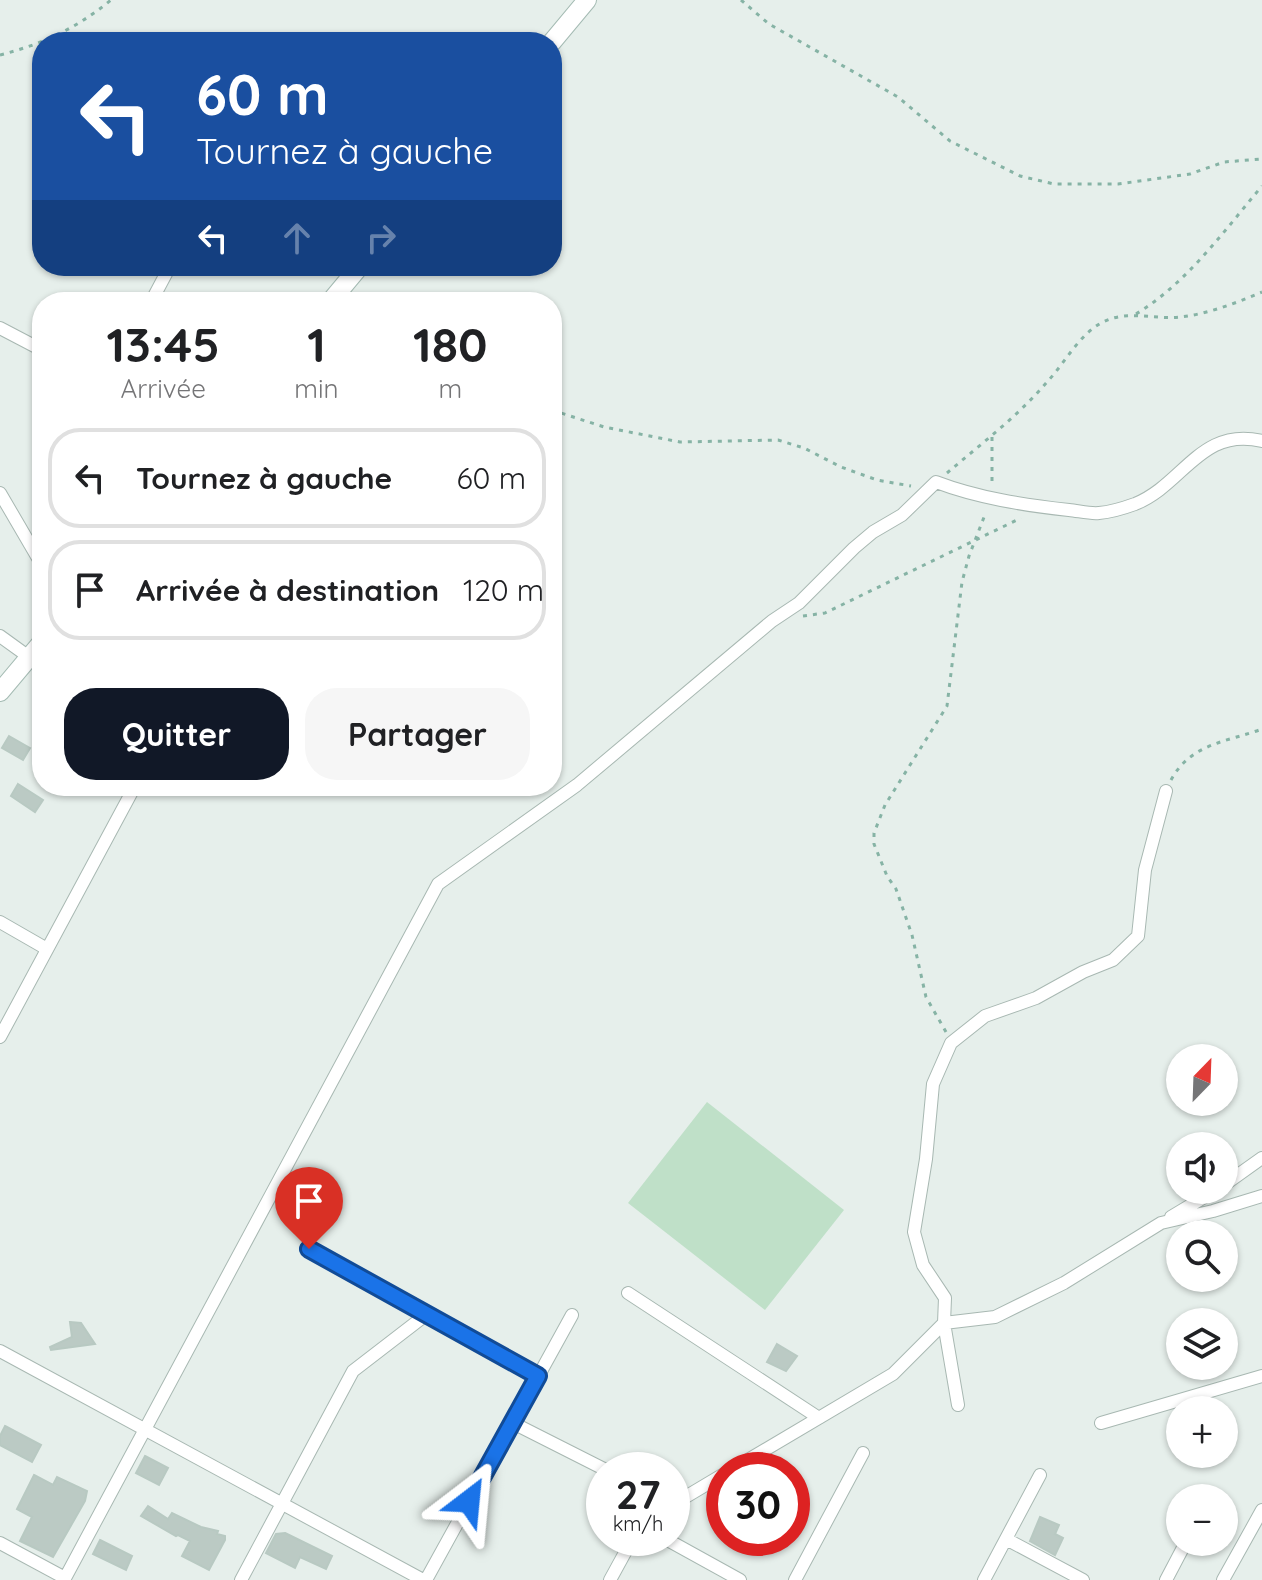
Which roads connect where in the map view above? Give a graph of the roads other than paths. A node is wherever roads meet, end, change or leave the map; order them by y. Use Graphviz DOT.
graph roads {
  1 [pos="587,0"];
  2 [pos="560,32"];
  3 [pos="352,276"];
  4 [pos="338,292"];
  5 [pos="0,328"];
  6 [pos="32,345"];
  7 [pos="1262,441"];
  8 [pos="0,493"];
  9 [pos="32,548"];
  10 [pos="0,636"];
  11 [pos="32,654"];
  12 [pos="29,657"];
  13 [pos="0,692"];
  14 [pos="1166,791"];
  15 [pos="130,796"];
  16 [pos="562,796"];
  17 [pos="562,796"];
  18 [pos="0,922"];
  19 [pos="47,949"];
  20 [pos="0,1037"];
  21 [pos="1262,1158"];
  22 [pos="1238,1175"];
  23 [pos="1262,1196"];
  24 [pos="1193,1204"];
  25 [pos="1161,1223"];
  26 [pos="309,1249"];
  27 [pos="628,1293"];
  28 [pos="427,1314"];
  29 [pos="572,1315"];
  30 [pos="944,1323"];
  31 [pos="0,1351"];
  32 [pos="538,1376"];
  33 [pos="1262,1376"];
  34 [pos="958,1405"];
  35 [pos="819,1418"];
  36 [pos="513,1423"];
  37 [pos="1101,1423"];
  38 [pos="145,1429"];
  39 [pos="761,1452"];
  40 [pos="863,1453"];
  41 [pos="586,1460"];
  42 [pos="1040,1475"];
  43 [pos="282,1503"];
  44 [pos="1262,1510"];
  45 [pos="1006,1539"];
  46 [pos="0,1543"];
  47 [pos="690,1552"];
  48 [pos="623,1556"];
  49 [pos="1179,1556"];
  50 [pos="64,1579"];
  51 [pos="241,1580"];
  52 [pos="424,1580"];
  53 [pos="610,1580"];
  54 [pos="740,1580"];
  55 [pos="795,1580"];
  56 [pos="984,1580"];
  57 [pos="1083,1580"];
  58 [pos="1166,1580"];
  59 [pos="1223,1580"];
  1 -- 2 [label="main road"];
  3 -- 4 [label="main road"];
  5 -- 6 [label="street"];
  7 -- 17 [label="street"];
  8 -- 9 [label="street"];
  10 -- 12 [label="street"];
  11 -- 12 [label="main road"];
  12 -- 13 [label="main road"];
  14 -- 30 [label="street"];
  15 -- 19 [label="street"];
  16 -- 38 [label="street"];
  18 -- 19 [label="street"];
  19 -- 20 [label="street"];
  21 -- 22 [label="street"];
  23 -- 25 [label="street"];
  24 -- 25 [label="street"];
  25 -- 30 [label="street"];
  26 -- 28 [label="street"];
  27 -- 35 [label="street"];
  28 -- 32 [label="street"];
  28 -- 43 [label="street"];
  29 -- 32 [label="street"];
  30 -- 34 [label="street"];
  30 -- 35 [label="street"];
  31 -- 38 [label="street"];
  32 -- 36 [label="street"];
  33 -- 37 [label="street"];
  35 -- 39 [label="street"];
  36 -- 41 [label="street"];
  36 -- 52 [label="street"];
  38 -- 43 [label="street"];
  38 -- 50 [label="street"];
  40 -- 55 [label="street"];
  42 -- 45 [label="street"];
  43 -- 51 [label="street"];
  43 -- 52 [label="street"];
  44 -- 59 [label="street"];
  45 -- 56 [label="street"];
  45 -- 57 [label="street"];
  46 -- 50 [label="street"];
  47 -- 54 [label="street"];
  48 -- 53 [label="street"];
  49 -- 58 [label="street"];
}
